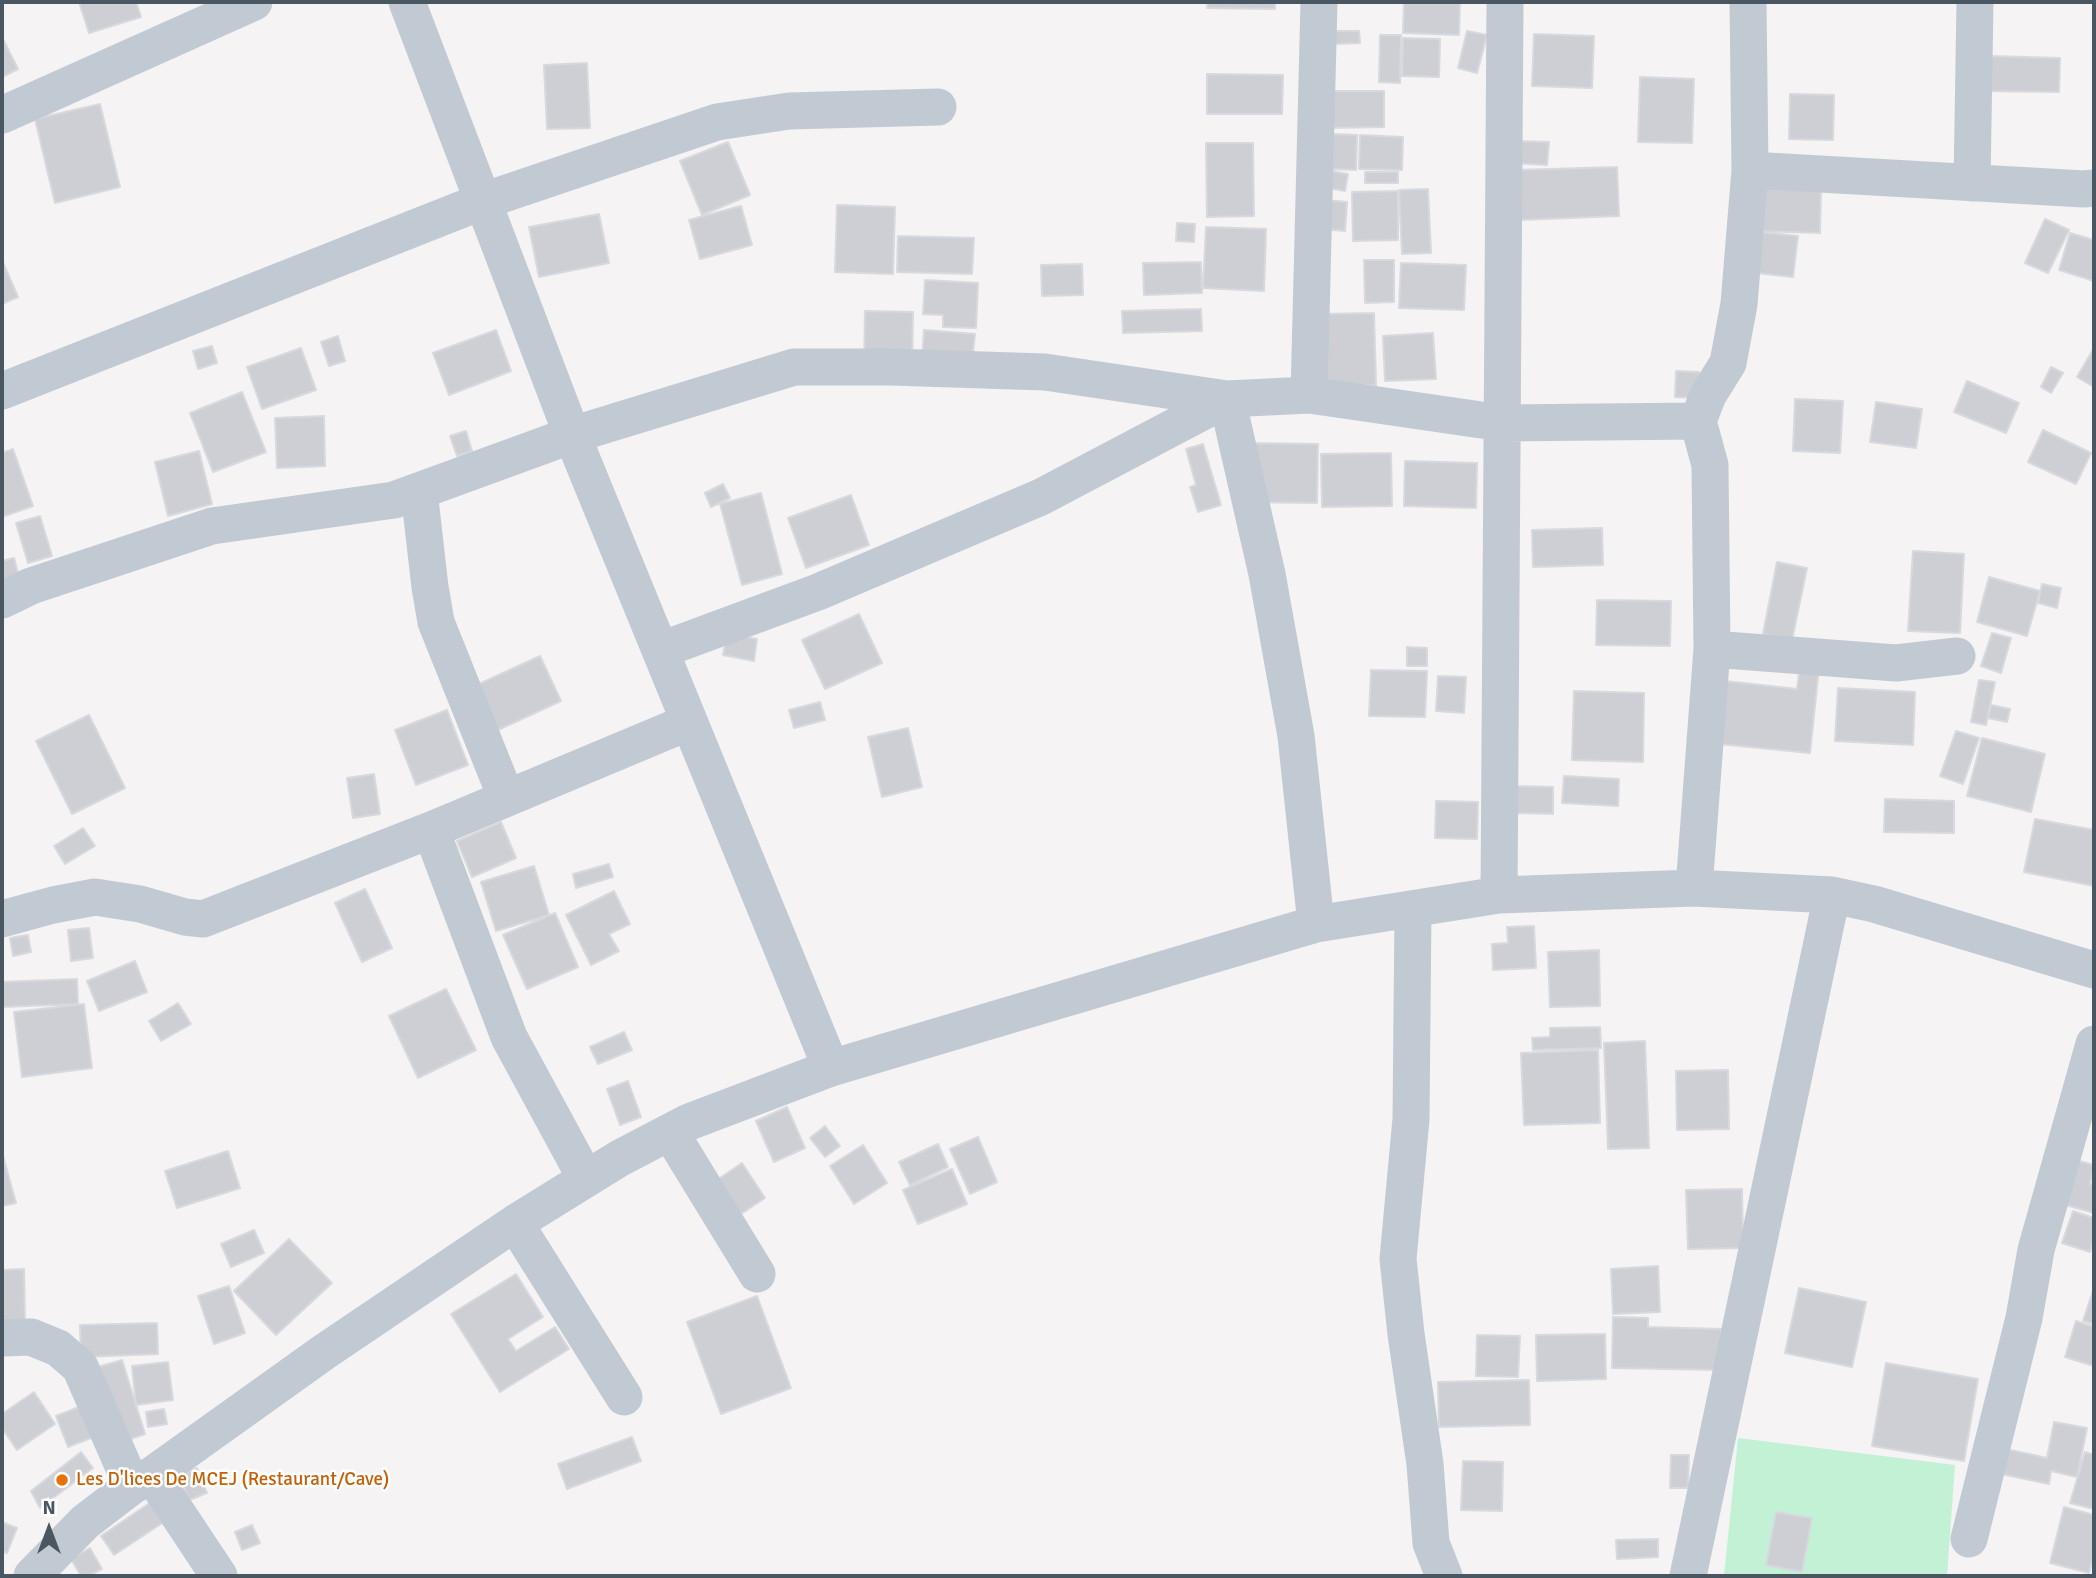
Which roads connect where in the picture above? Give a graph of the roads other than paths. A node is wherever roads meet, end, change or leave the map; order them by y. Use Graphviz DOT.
graph roads {
  1 [pos="254,2"];
  2 [pos="407,2"];
  3 [pos="1319,2"];
  4 [pos="1505,2"];
  5 [pos="1748,2"];
  6 [pos="1975,2"];
  7 [pos="938,107"];
  8 [pos="2,115"];
  9 [pos="1750,170"];
  10 [pos="1972,183"];
  11 [pos="2094,188"];
  12 [pos="483,201"];
  13 [pos="2,391"];
  14 [pos="1309,395"];
  15 [pos="1227,399"];
  16 [pos="1698,421"];
  17 [pos="1502,424"];
  18 [pos="572,435"];
  19 [pos="419,491"];
  20 [pos="2,600"];
  21 [pos="1713,649"];
  22 [pos="661,650"];
  23 [pos="1957,656"];
  24 [pos="689,722"];
  25 [pos="506,797"];
  26 [pos="431,830"];
  27 [pos="1694,888"];
  28 [pos="1499,895"];
  29 [pos="1832,895"];
  30 [pos="1413,909"];
  31 [pos="2,919"];
  32 [pos="1316,924"];
  33 [pos="2094,970"];
  34 [pos="2094,1044"];
  35 [pos="831,1069"];
  36 [pos="670,1132"];
  37 [pos="586,1179"];
  38 [pos="515,1223"];
  39 [pos="757,1273"];
  40 [pos="2,1338"];
  41 [pos="624,1397"];
  42 [pos="142,1480"];
  43 [pos="1969,1539"];
  44 [pos="32,1576"];
  45 [pos="219,1576"];
  46 [pos="1444,1576"];
  47 [pos="1688,1576"];
  1 -- 8 [label="street"];
  2 -- 12 [label="street"];
  3 -- 14 [label="street"];
  4 -- 17 [label="street"];
  5 -- 9 [label="street"];
  6 -- 10 [label="street"];
  7 -- 12 [label="street"];
  9 -- 10 [label="street"];
  9 -- 16 [label="street"];
  10 -- 11 [label="street"];
  12 -- 13 [label="street"];
  12 -- 18 [label="street"];
  14 -- 15 [label="street"];
  14 -- 17 [label="street"];
  15 -- 18 [label="street"];
  15 -- 22 [label="street"];
  15 -- 32 [label="street"];
  16 -- 17 [label="street"];
  16 -- 21 [label="street"];
  17 -- 28 [label="street"];
  18 -- 19 [label="street"];
  18 -- 22 [label="street"];
  19 -- 20 [label="street"];
  19 -- 25 [label="street"];
  21 -- 23 [label="street"];
  21 -- 27 [label="street"];
  22 -- 24 [label="street"];
  24 -- 25 [label="street"];
  24 -- 35 [label="street"];
  25 -- 26 [label="street"];
  26 -- 31 [label="street"];
  26 -- 37 [label="street"];
  27 -- 28 [label="street"];
  27 -- 29 [label="street"];
  28 -- 30 [label="street"];
  29 -- 33 [label="street"];
  29 -- 47 [label="street"];
  30 -- 32 [label="street"];
  30 -- 46 [label="street"];
  32 -- 35 [label="street"];
  34 -- 43 [label="street"];
  35 -- 36 [label="street"];
  36 -- 37 [label="street"];
  36 -- 39 [label="street"];
  37 -- 38 [label="street"];
  38 -- 41 [label="street"];
  38 -- 42 [label="street"];
  40 -- 42 [label="street"];
  42 -- 44 [label="street"];
  42 -- 45 [label="street"];
}
